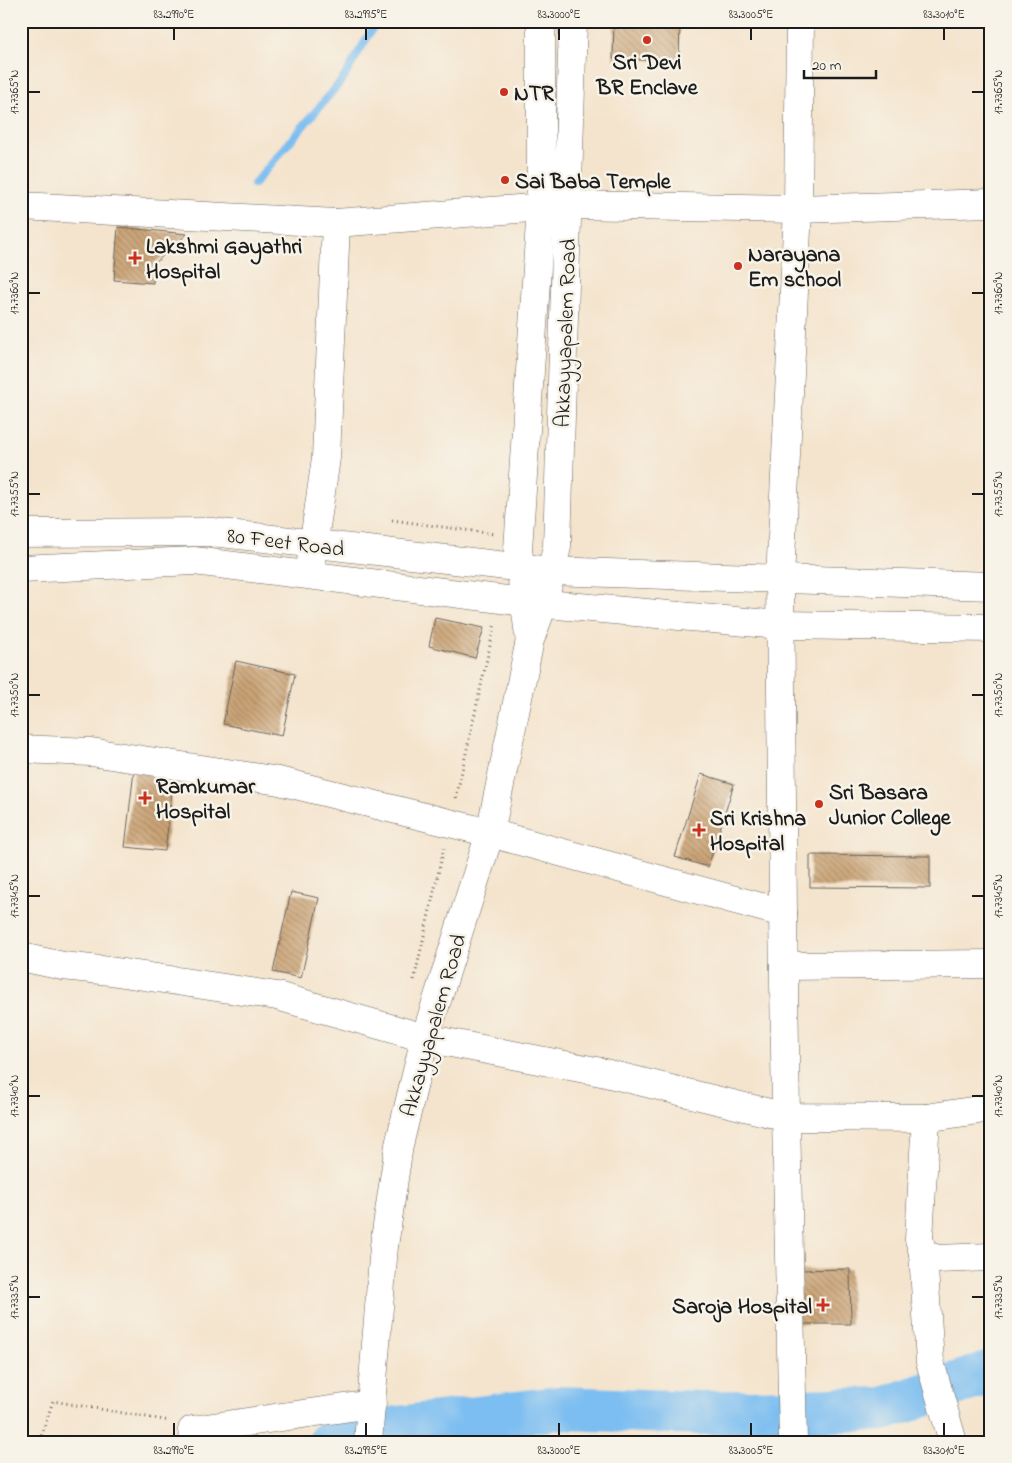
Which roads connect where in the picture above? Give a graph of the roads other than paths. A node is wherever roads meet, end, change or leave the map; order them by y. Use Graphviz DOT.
graph roads {
  1 [pos="541,21"];
  2 [pos="573,21"];
  3 [pos="800,21"];
  4 [pos="991,203"];
  5 [pos="569,205"];
  6 [pos="21,206"];
  7 [pos="541,208"];
  8 [pos="798,209"];
  9 [pos="336,223"];
  10 [pos="21,533"];
  11 [pos="312,544"];
  12 [pos="510,567"];
  13 [pos="21,570"];
  14 [pos="550,571"];
  15 [pos="309,575"];
  16 [pos="780,579"];
  17 [pos="991,586"];
  18 [pos="522,601"];
  19 [pos="780,625"];
  20 [pos="991,628"];
  21 [pos="21,749"];
  22 [pos="490,833"];
  23 [pos="783,913"];
  24 [pos="21,957"];
  25 [pos="991,964"];
  26 [pos="784,966"];
  27 [pos="425,1038"];
  28 [pos="991,1108"];
  29 [pos="786,1117"];
  30 [pos="926,1118"];
  31 [pos="923,1253"];
  32 [pos="991,1257"];
  33 [pos="371,1421"];
  34 [pos="192,1430"];
  35 [pos="792,1435"];
  36 [pos="953,1442"];
  1 -- 7 [label="street, Akkayyapalem Road"];
  2 -- 5 [label="street, Akkayyapalem Road"];
  3 -- 8 [label="street"];
  4 -- 8 [label="street"];
  5 -- 7 [label="street"];
  5 -- 8 [label="street"];
  5 -- 14 [label="street, Akkayyapalem Road"];
  6 -- 9 [label="street"];
  7 -- 9 [label="street"];
  7 -- 12 [label="street, Akkayyapalem Road"];
  8 -- 16 [label="street"];
  9 -- 11 [label="street"];
  10 -- 11 [label="street, 80 Feet Road"];
  11 -- 12 [label="street, 80 Feet Road"];
  11 -- 15 [label="street"];
  12 -- 14 [label="street, 80 Feet Road"];
  12 -- 18 [label="street, Akkayyapalem Road"];
  13 -- 15 [label="street, 80 Feet Road"];
  14 -- 16 [label="street, 80 Feet Road"];
  14 -- 18 [label="street, Akkayyapalem Road"];
  15 -- 18 [label="street, 80 Feet Road"];
  16 -- 17 [label="street, 80 Feet Road"];
  16 -- 19 [label="street"];
  18 -- 19 [label="street, 80 Feet Road"];
  18 -- 22 [label="street, Akkayyapalem Road"];
  19 -- 20 [label="street, 80 Feet Road"];
  19 -- 23 [label="street"];
  21 -- 22 [label="street"];
  22 -- 23 [label="street"];
  22 -- 27 [label="street, Akkayyapalem Road"];
  23 -- 26 [label="street"];
  24 -- 27 [label="street"];
  25 -- 26 [label="street"];
  26 -- 29 [label="street"];
  27 -- 29 [label="street"];
  27 -- 33 [label="street, Akkayyapalem Road"];
  28 -- 30 [label="street"];
  29 -- 30 [label="street"];
  29 -- 35 [label="street"];
  30 -- 31 [label="street"];
  31 -- 32 [label="street"];
  31 -- 36 [label="street"];
  33 -- 34 [label="street"];
}
